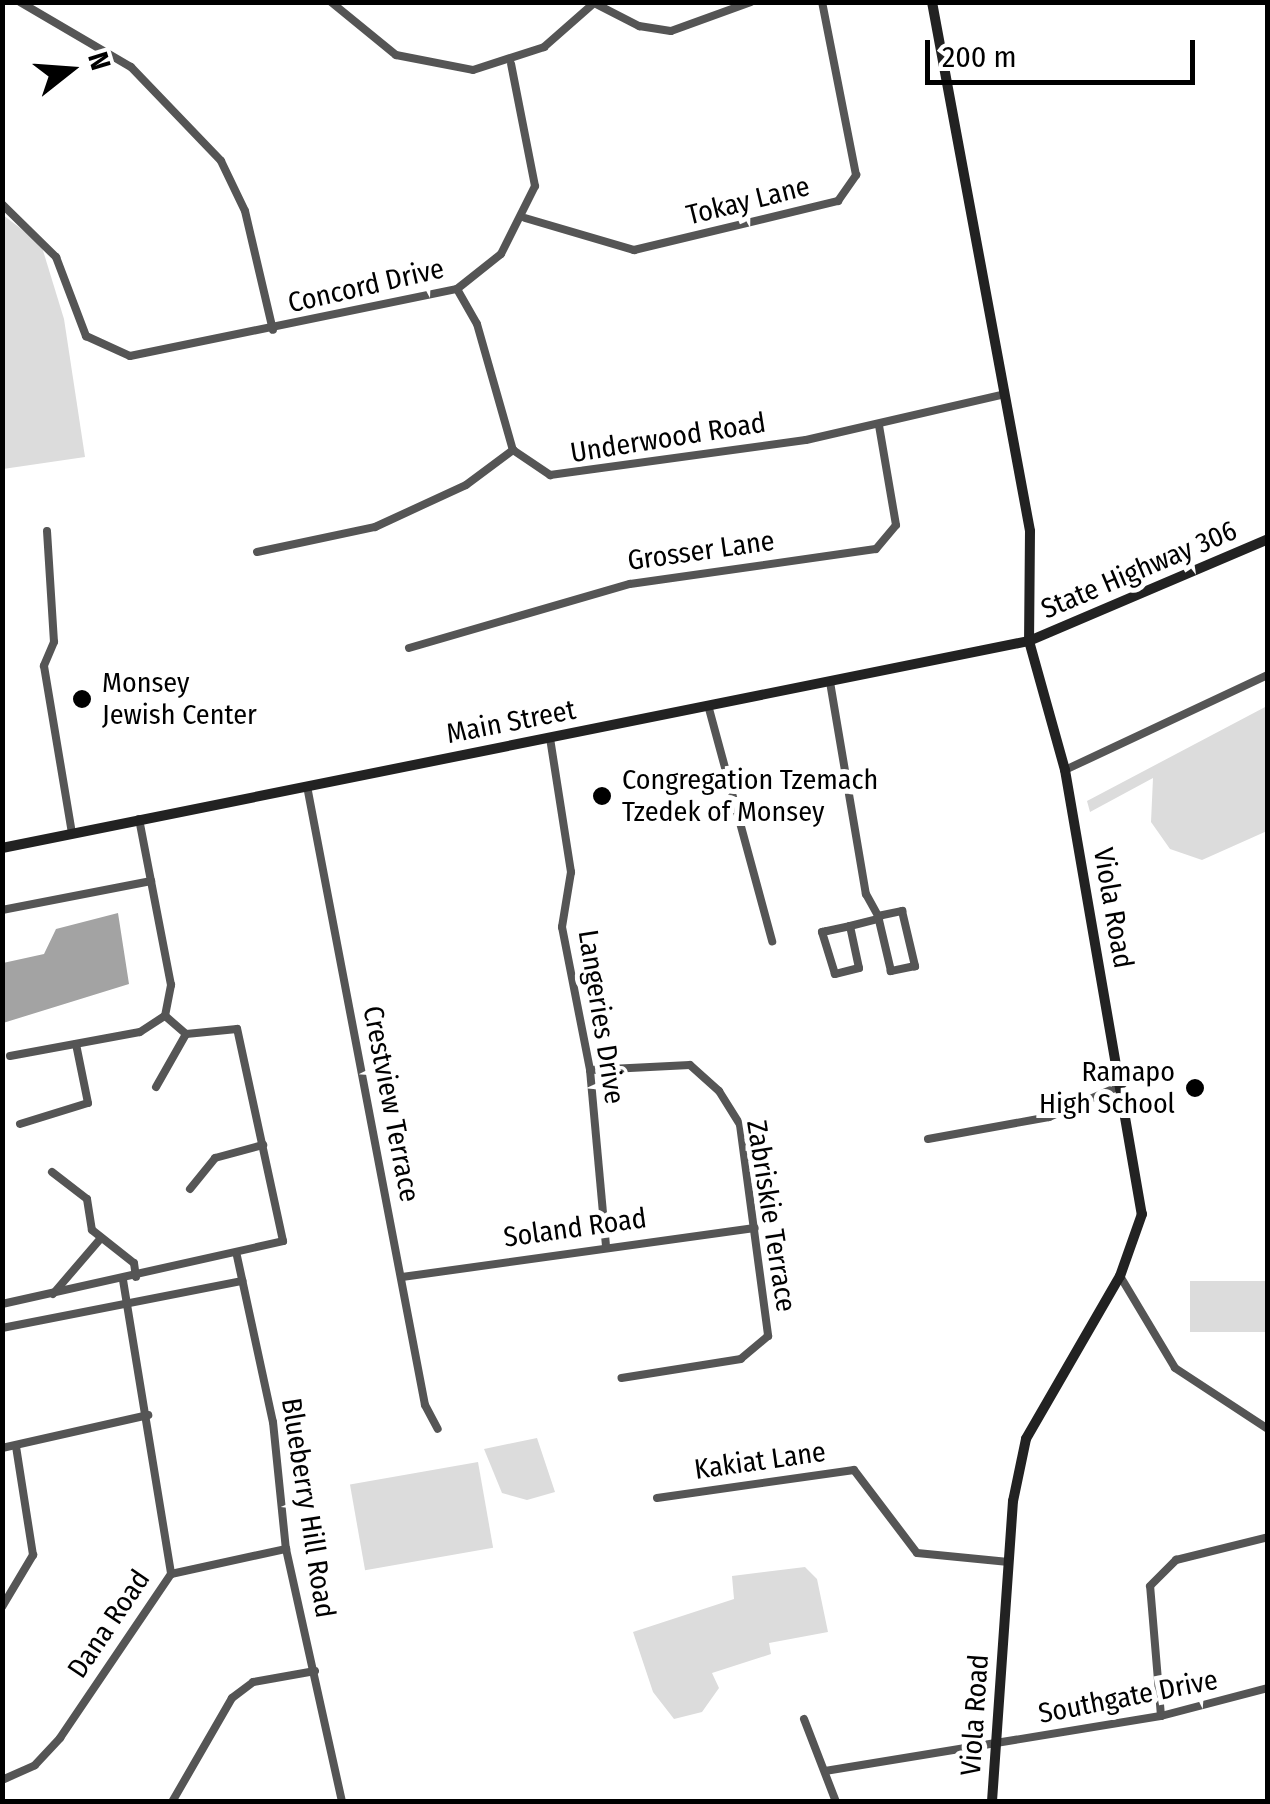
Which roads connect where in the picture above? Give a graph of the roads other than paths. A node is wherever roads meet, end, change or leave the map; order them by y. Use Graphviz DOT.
graph roads {
  1 [pos="20,2"];
  2 [pos="331,2"];
  3 [pos="594,2"];
  4 [pos="751,2"];
  5 [pos="822,2"];
  6 [pos="932,2"];
  7 [pos="512,64"];
  8 [pos="2,204"];
  9 [pos="525,218"];
  10 [pos="457,289"];
  11 [pos="272,330"];
  12 [pos="1004,394"];
  13 [pos="879,426"];
  14 [pos="513,450"];
  15 [pos="46,532"];
  16 [pos="1268,539"];
  17 [pos="256,552"];
  18 [pos="1028,642"];
  19 [pos="409,648"];
  20 [pos="1268,675"];
  21 [pos="830,682"];
  22 [pos="708,706"];
  23 [pos="550,738"];
  24 [pos="1065,770"];
  25 [pos="307,786"];
  26 [pos="140,820"];
  27 [pos="72,834"];
  28 [pos="2,848"];
  29 [pos="150,882"];
  30 [pos="2,910"];
  31 [pos="879,918"];
  32 [pos="850,926"];
  33 [pos="772,941"];
  34 [pos="169,1013"];
  35 [pos="186,1034"];
  36 [pos="76,1044"];
  37 [pos="10,1056"];
  38 [pos="590,1070"];
  39 [pos="1122,1085"];
  40 [pos="156,1086"];
  41 [pos="20,1124"];
  42 [pos="928,1139"];
  43 [pos="264,1145"];
  44 [pos="52,1172"];
  45 [pos="190,1189"];
  46 [pos="754,1228"];
  47 [pos="102,1238"];
  48 [pos="606,1245"];
  49 [pos="237,1256"];
  50 [pos="1120,1276"];
  51 [pos="136,1277"];
  52 [pos="402,1277"];
  53 [pos="123,1280"];
  54 [pos="242,1281"];
  55 [pos="53,1294"];
  56 [pos="2,1304"];
  57 [pos="128,1304"];
  58 [pos="2,1328"];
  59 [pos="622,1378"];
  60 [pos="148,1415"];
  61 [pos="438,1429"];
  62 [pos="1268,1429"];
  63 [pos="16,1446"];
  64 [pos="2,1448"];
  65 [pos="656,1498"];
  66 [pos="1268,1537"];
  67 [pos="286,1550"];
  68 [pos="1009,1562"];
  69 [pos="171,1574"];
  70 [pos="2,1607"];
  71 [pos="315,1671"];
  72 [pos="1268,1688"];
  73 [pos="1161,1716"];
  74 [pos="804,1720"];
  75 [pos="995,1745"];
  76 [pos="825,1771"];
  77 [pos="2,1780"];
  78 [pos="172,1802"];
  79 [pos="342,1802"];
  80 [pos="836,1802"];
  81 [pos="992,1802"];
  1 -- 11 [label="street"];
  2 -- 7 [label="street"];
  3 -- 4 [label="street"];
  3 -- 7 [label="street"];
  5 -- 9 [label="street, Tokay Lane"];
  6 -- 12 [label="street, Viola Road"];
  7 -- 9 [label="street, Concord Drive"];
  8 -- 11 [label="street, Concord Drive"];
  9 -- 10 [label="street, Concord Drive"];
  10 -- 11 [label="street, Concord Drive"];
  10 -- 14 [label="street"];
  12 -- 13 [label="street, Underwood Road"];
  12 -- 18 [label="street, Viola Road"];
  13 -- 14 [label="street, Underwood Road"];
  13 -- 19 [label="street, Grosser Lane"];
  14 -- 17 [label="street"];
  15 -- 27 [label="street"];
  16 -- 18 [label="street, State Highway 306"];
  18 -- 21 [label="street, Main Street"];
  18 -- 24 [label="street, Viola Road"];
  20 -- 24 [label="street"];
  21 -- 22 [label="street, Main Street"];
  21 -- 31 [label="street"];
  22 -- 23 [label="street, Main Street"];
  22 -- 33 [label="street"];
  23 -- 25 [label="street, Main Street"];
  23 -- 38 [label="street, Langeries Drive"];
  24 -- 39 [label="street, Viola Road"];
  25 -- 26 [label="street, Main Street"];
  25 -- 52 [label="street, Crestview Terrace"];
  26 -- 27 [label="street, Main Street"];
  26 -- 29 [label="street"];
  27 -- 28 [label="street, Main Street"];
  29 -- 30 [label="street"];
  29 -- 34 [label="street"];
  31 -- 31 [label="street"];
  31 -- 32 [label="street"];
  32 -- 32 [label="street"];
  34 -- 35 [label="street"];
  34 -- 36 [label="street"];
  35 -- 40 [label="street"];
  35 -- 43 [label="street"];
  36 -- 37 [label="street"];
  36 -- 41 [label="street"];
  38 -- 46 [label="street, Zabriskie Terrace"];
  38 -- 48 [label="street, Langeries Drive"];
  39 -- 42 [label="street"];
  39 -- 50 [label="street, Viola Road"];
  43 -- 45 [label="street"];
  43 -- 49 [label="street"];
  44 -- 47 [label="street"];
  46 -- 48 [label="street, Soland Road"];
  46 -- 59 [label="street, Zabriskie Terrace"];
  47 -- 51 [label="street"];
  47 -- 55 [label="street"];
  48 -- 52 [label="street, Soland Road"];
  49 -- 51 [label="street"];
  49 -- 54 [label="street, Blueberry Hill Road"];
  50 -- 62 [label="street"];
  50 -- 68 [label="street, Viola Road"];
  51 -- 53 [label="street"];
  52 -- 61 [label="street, Crestview Terrace"];
  53 -- 55 [label="street"];
  53 -- 57 [label="street"];
  54 -- 57 [label="street"];
  54 -- 67 [label="street, Blueberry Hill Road"];
  55 -- 56 [label="street"];
  57 -- 58 [label="street"];
  57 -- 60 [label="street"];
  60 -- 63 [label="street"];
  60 -- 69 [label="street"];
  63 -- 64 [label="street"];
  63 -- 70 [label="street"];
  65 -- 68 [label="street, Kakiat Lane"];
  66 -- 73 [label="street"];
  67 -- 69 [label="street, Dana Road"];
  67 -- 71 [label="street, Blueberry Hill Road"];
  68 -- 75 [label="street, Viola Road"];
  69 -- 77 [label="street, Dana Road"];
  71 -- 78 [label="street"];
  71 -- 79 [label="street, Blueberry Hill Road"];
  72 -- 73 [label="street, Southgate Drive"];
  73 -- 75 [label="street, Southgate Drive"];
  74 -- 76 [label="street"];
  75 -- 76 [label="street, Southgate Drive"];
  75 -- 81 [label="street, Viola Road"];
  76 -- 80 [label="street"];
}
